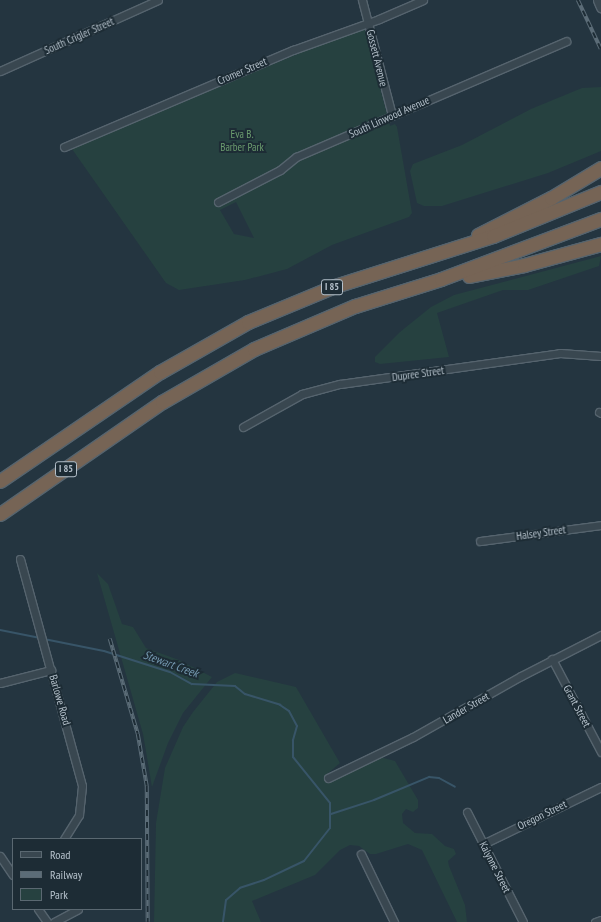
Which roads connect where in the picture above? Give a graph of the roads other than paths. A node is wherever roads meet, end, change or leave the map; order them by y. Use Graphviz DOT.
graph roads {
  1 [pos="158,0"];
  2 [pos="362,0"];
  3 [pos="423,0"];
  4 [pos="598,0"];
  5 [pos="601,7"];
  6 [pos="367,21"];
  7 [pos="566,41"];
  8 [pos="0,71"];
  9 [pos="392,115"];
  10 [pos="64,147"];
  11 [pos="601,168"];
  12 [pos="601,192"];
  13 [pos="218,202"];
  14 [pos="601,219"];
  15 [pos="601,244"];
  16 [pos="452,250"];
  17 [pos="441,279"];
  18 [pos="601,356"];
  19 [pos="243,427"];
  20 [pos="0,481"];
  21 [pos="0,514"];
  22 [pos="601,525"];
  23 [pos="480,541"];
  24 [pos="20,559"];
  25 [pos="601,635"];
  26 [pos="552,659"];
  27 [pos="51,670"];
  28 [pos="0,683"];
  29 [pos="601,752"];
  30 [pos="328,778"];
  31 [pos="601,787"];
  32 [pos="467,812"];
  33 [pos="65,838"];
  34 [pos="483,844"];
  35 [pos="361,854"];
  36 [pos="0,856"];
  37 [pos="12,873"];
  38 [pos="39,910"];
  39 [pos="76,910"];
  40 [pos="601,920"];
  41 [pos="47,922"];
  42 [pos="54,922"];
  43 [pos="394,922"];
  44 [pos="523,922"];
  45 [pos="595,922"];
  1 -- 8 [label="street, South Crigler Street"];
  2 -- 6 [label="street, Gossett Avenue"];
  3 -- 6 [label="street, Cromer Street"];
  4 -- 5 [label="street"];
  6 -- 9 [label="street, Gossett Avenue"];
  6 -- 10 [label="street, Cromer Street"];
  7 -- 9 [label="street, South Linwood Avenue"];
  9 -- 13 [label="street, South Linwood Avenue"];
  11 -- 16 [label="highway"];
  12 -- 16 [label="highway, I 85"];
  14 -- 17 [label="highway, I 85"];
  15 -- 17 [label="highway"];
  16 -- 20 [label="highway, I 85"];
  17 -- 21 [label="highway, I 85"];
  18 -- 19 [label="street, Dupree Street"];
  22 -- 23 [label="street, Halsey Street"];
  24 -- 27 [label="street, Barlowe Road"];
  25 -- 26 [label="street, Lander Street"];
  26 -- 29 [label="street, Grant Street"];
  26 -- 30 [label="street, Lander Street"];
  27 -- 28 [label="street"];
  27 -- 33 [label="street, Barlowe Road"];
  31 -- 34 [label="street, Oregon Street"];
  32 -- 34 [label="street, Kalynne Street"];
  34 -- 44 [label="street, Kalynne Street"];
  35 -- 43 [label="street"];
  36 -- 37 [label="street"];
  38 -- 41 [label="street"];
  39 -- 42 [label="street"];
  40 -- 45 [label="street"];
}
